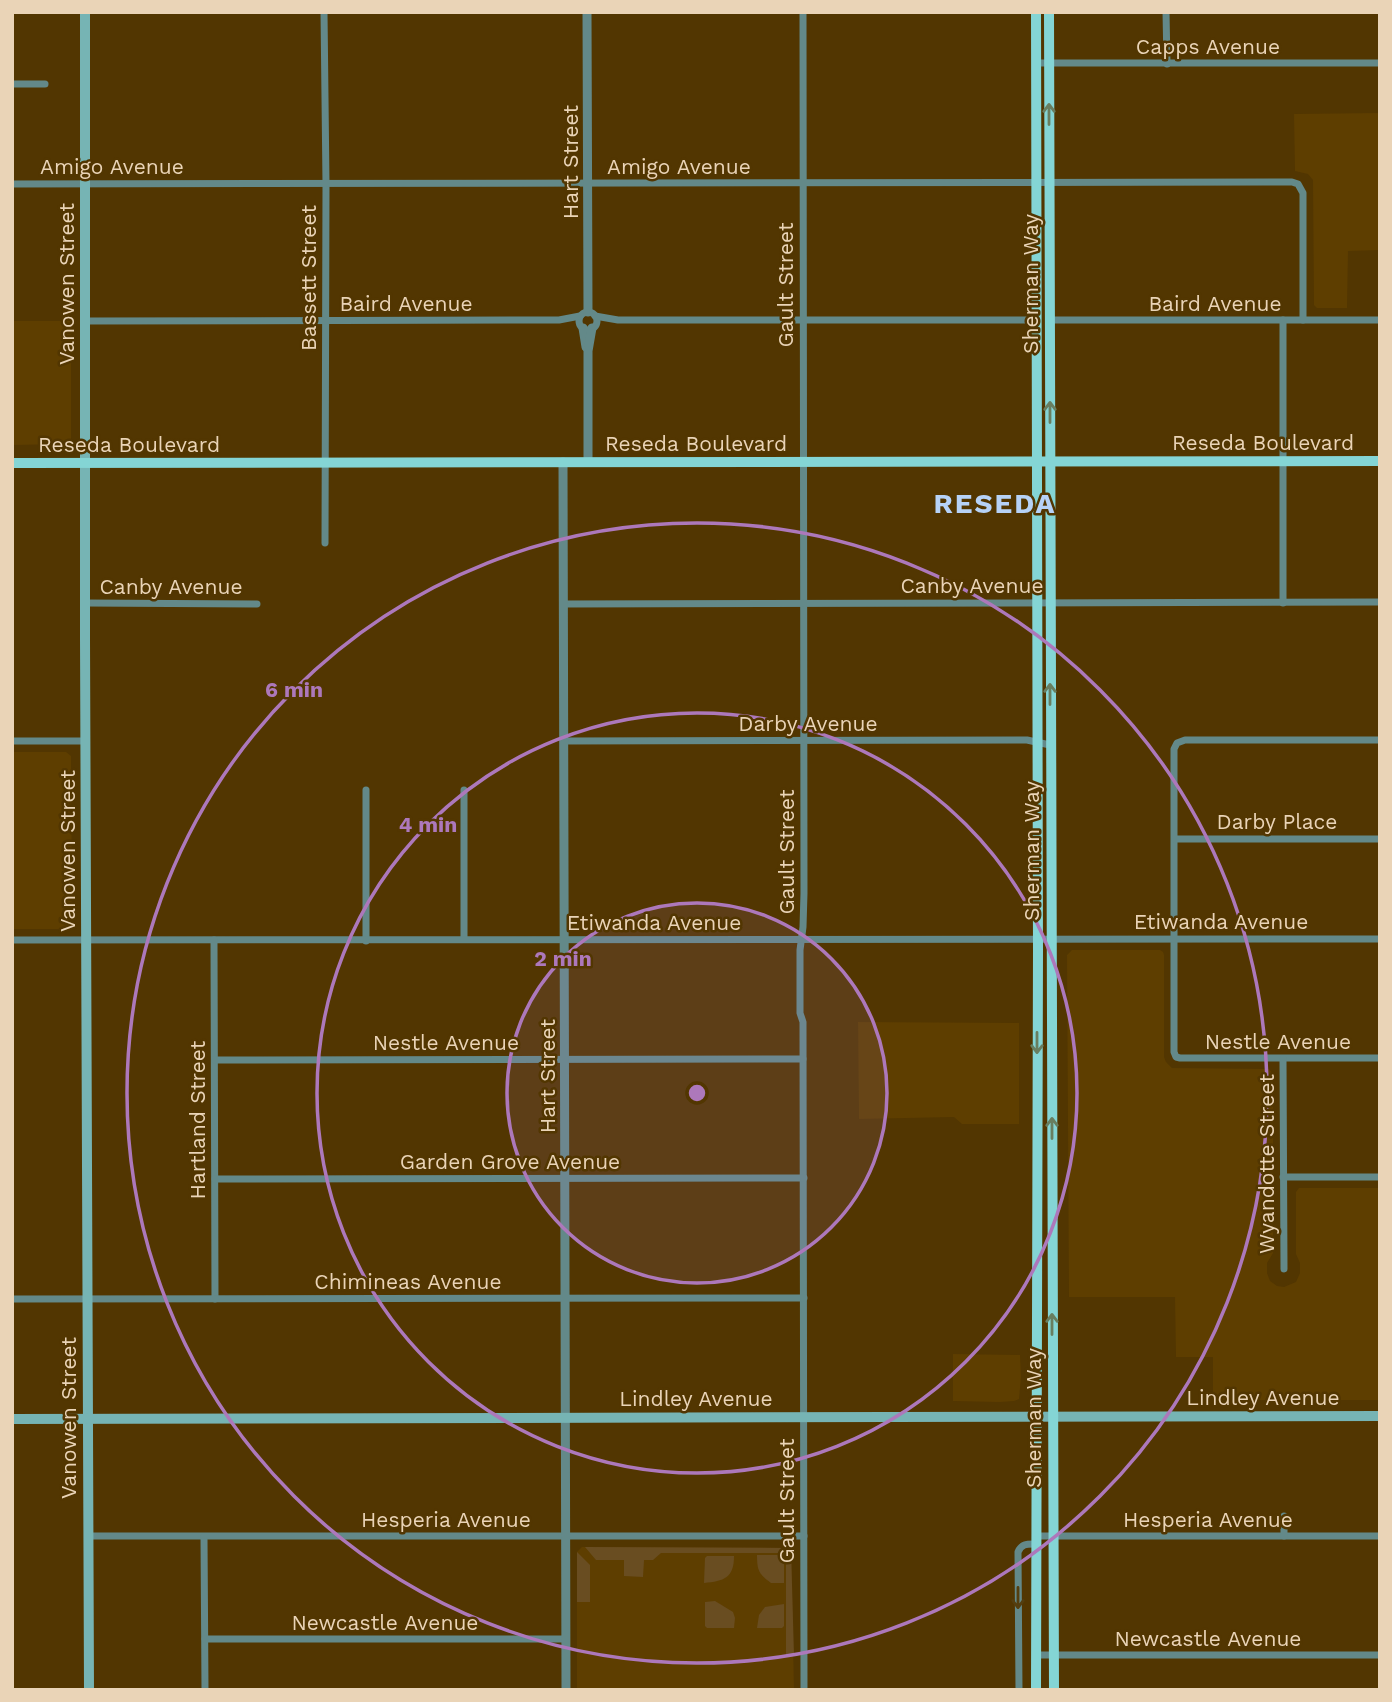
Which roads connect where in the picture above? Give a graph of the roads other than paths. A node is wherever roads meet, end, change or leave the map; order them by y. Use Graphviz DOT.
graph roads {
  1 [pos="85,12"];
  2 [pos="324,12"];
  3 [pos="587,12"];
  4 [pos="803,12"];
  5 [pos="1036,12"];
  6 [pos="1049,12"];
  7 [pos="1166,12"];
  8 [pos="1037,63"];
  9 [pos="1050,63"];
  10 [pos="1380,63"];
  11 [pos="1167,64"];
  12 [pos="12,83"];
  13 [pos="46,84"];
  14 [pos="1036,182"];
  15 [pos="1049,182"];
  16 [pos="587,183"];
  17 [pos="802,183"];
  18 [pos="12,184"];
  19 [pos="85,184"];
  20 [pos="326,184"];
  21 [pos="588,314"];
  22 [pos="325,320"];
  23 [pos="559,320"];
  24 [pos="618,320"];
  25 [pos="803,320"];
  26 [pos="1036,320"];
  27 [pos="1049,320"];
  28 [pos="1283,320"];
  29 [pos="1303,320"];
  30 [pos="1380,320"];
  31 [pos="86,321"];
  32 [pos="588,327"];
  33 [pos="1037,461"];
  34 [pos="1050,461"];
  35 [pos="1283,461"];
  36 [pos="1380,461"];
  37 [pos="563,462"];
  38 [pos="588,462"];
  39 [pos="803,462"];
  40 [pos="12,463"];
  41 [pos="85,463"];
  42 [pos="325,463"];
  43 [pos="325,543"];
  44 [pos="1038,602"];
  45 [pos="1050,602"];
  46 [pos="85,603"];
  47 [pos="803,603"];
  48 [pos="1283,603"];
  49 [pos="1380,603"];
  50 [pos="257,604"];
  51 [pos="565,604"];
  52 [pos="1380,740"];
  53 [pos="12,741"];
  54 [pos="85,741"];
  55 [pos="564,741"];
  56 [pos="804,741"];
  57 [pos="1038,741"];
  58 [pos="1050,745"];
  59 [pos="366,790"];
  60 [pos="464,790"];
  61 [pos="1175,839"];
  62 [pos="1380,839"];
  63 [pos="464,939"];
  64 [pos="802,939"];
  65 [pos="1038,939"];
  66 [pos="1051,939"];
  67 [pos="1175,939"];
  68 [pos="1380,939"];
  69 [pos="12,940"];
  70 [pos="86,940"];
  71 [pos="214,940"];
  72 [pos="564,940"];
  73 [pos="366,941"];
  74 [pos="1380,1058"];
  75 [pos="564,1059"];
  76 [pos="803,1059"];
  77 [pos="1283,1059"];
  78 [pos="215,1060"];
  79 [pos="1283,1177"];
  80 [pos="1380,1177"];
  81 [pos="565,1178"];
  82 [pos="804,1178"];
  83 [pos="215,1179"];
  84 [pos="1284,1269"];
  85 [pos="88,1298"];
  86 [pos="565,1298"];
  87 [pos="804,1298"];
  88 [pos="12,1299"];
  89 [pos="215,1299"];
  90 [pos="1380,1416"];
  91 [pos="804,1417"];
  92 [pos="1037,1417"];
  93 [pos="1052,1417"];
  94 [pos="565,1418"];
  95 [pos="12,1419"];
  96 [pos="88,1419"];
  97 [pos="1284,1516"];
  98 [pos="88,1536"];
  99 [pos="565,1536"];
  100 [pos="804,1536"];
  101 [pos="1052,1536"];
  102 [pos="1284,1536"];
  103 [pos="1380,1536"];
  104 [pos="204,1537"];
  105 [pos="1036,1540"];
  106 [pos="205,1639"];
  107 [pos="565,1639"];
  108 [pos="1380,1655"];
  109 [pos="1036,1656"];
  110 [pos="1054,1656"];
  111 [pos="89,1690"];
  112 [pos="205,1690"];
  113 [pos="566,1690"];
  114 [pos="804,1690"];
  115 [pos="1018,1690"];
  116 [pos="1036,1690"];
  117 [pos="1054,1690"];
  1 -- 19 [label="main road, Vanowen Street"];
  2 -- 20 [label="street, Bassett Street"];
  3 -- 16 [label="street, Hart Street"];
  4 -- 17 [label="street, Gault Street"];
  5 -- 8 [label="main road, Sherman Way"];
  6 -- 9 [label="main road, Sherman Way"];
  7 -- 11 [label="street"];
  8 -- 9 [label="street, Capps Avenue"];
  8 -- 14 [label="main road, Sherman Way"];
  9 -- 11 [label="street, Capps Avenue"];
  15 -- 9 [label="main road, Sherman Way, one-way"];
  10 -- 11 [label="street, Capps Avenue"];
  12 -- 13 [label="street"];
  14 -- 15 [label="street, Amigo Avenue"];
  14 -- 17 [label="street, Amigo Avenue"];
  14 -- 26 [label="main road, Sherman Way"];
  15 -- 27 [label="main road, Sherman Way"];
  15 -- 29 [label="street, Amigo Avenue"];
  16 -- 17 [label="street, Amigo Avenue"];
  16 -- 20 [label="street, Amigo Avenue"];
  16 -- 21 [label="street, Hart Street"];
  17 -- 25 [label="street, Gault Street"];
  18 -- 19 [label="street, Amigo Avenue"];
  19 -- 20 [label="street, Amigo Avenue"];
  19 -- 31 [label="main road, Vanowen Street"];
  20 -- 22 [label="street, Bassett Street"];
  21 -- 23 [label="street, Baird Avenue"];
  21 -- 24 [label="street, Baird Avenue"];
  21 -- 32 [label="street"];
  21 -- 32 [label="street"];
  22 -- 23 [label="street, Baird Avenue"];
  22 -- 31 [label="street, Baird Avenue"];
  22 -- 42 [label="street, Bassett Street"];
  23 -- 32 [label="street, Baird Avenue"];
  24 -- 25 [label="street, Baird Avenue"];
  24 -- 32 [label="street, Baird Avenue"];
  25 -- 26 [label="street, Baird Avenue"];
  25 -- 39 [label="street, Gault Street"];
  26 -- 27 [label="main road"];
  26 -- 33 [label="main road, Sherman Way"];
  27 -- 28 [label="street, Baird Avenue"];
  34 -- 27 [label="main road, Sherman Way, one-way"];
  28 -- 29 [label="street, Baird Avenue"];
  28 -- 35 [label="street"];
  29 -- 30 [label="street, Baird Avenue"];
  31 -- 41 [label="main road, Vanowen Street"];
  32 -- 38 [label="street"];
  33 -- 34 [label="main road, Reseda Boulevard"];
  33 -- 39 [label="main road, Reseda Boulevard"];
  33 -- 44 [label="main road, Sherman Way"];
  34 -- 35 [label="main road, Reseda Boulevard"];
  34 -- 45 [label="main road, Sherman Way"];
  35 -- 36 [label="main road, Reseda Boulevard"];
  35 -- 48 [label="street"];
  37 -- 38 [label="main road, Reseda Boulevard"];
  37 -- 42 [label="main road, Reseda Boulevard"];
  37 -- 51 [label="street, Hart Street"];
  38 -- 39 [label="main road, Reseda Boulevard"];
  39 -- 47 [label="street, Gault Street"];
  40 -- 41 [label="main road, Reseda Boulevard"];
  41 -- 42 [label="main road, Reseda Boulevard"];
  41 -- 46 [label="main road, Vanowen Street"];
  42 -- 43 [label="street, Bassett Street"];
  44 -- 45 [label="street, Canby Avenue"];
  44 -- 47 [label="street, Canby Avenue"];
  44 -- 57 [label="main road, Sherman Way"];
  45 -- 48 [label="street, Canby Avenue"];
  58 -- 45 [label="main road, Sherman Way, one-way"];
  46 -- 50 [label="street, Canby Avenue"];
  46 -- 54 [label="main road, Vanowen Street"];
  47 -- 51 [label="street, Canby Avenue"];
  47 -- 56 [label="street, Gault Street"];
  48 -- 49 [label="street, Canby Avenue"];
  51 -- 55 [label="street, Hart Street"];
  52 -- 61 [label="street"];
  53 -- 54 [label="street"];
  54 -- 70 [label="main road, Vanowen Street"];
  55 -- 56 [label="street, Darby Avenue"];
  55 -- 72 [label="street, Hart Street"];
  56 -- 57 [label="street, Darby Avenue"];
  56 -- 64 [label="street, Gault Street"];
  57 -- 58 [label="street, Darby Avenue"];
  57 -- 65 [label="main road, Sherman Way"];
  58 -- 66 [label="main road, Sherman Way"];
  59 -- 73 [label="street"];
  60 -- 63 [label="street"];
  61 -- 62 [label="street, Darby Place"];
  61 -- 67 [label="street"];
  63 -- 72 [label="street, Etiwanda Avenue"];
  63 -- 73 [label="street, Etiwanda Avenue"];
  64 -- 65 [label="street, Etiwanda Avenue"];
  64 -- 72 [label="street, Etiwanda Avenue"];
  64 -- 76 [label="street, Gault Street"];
  65 -- 66 [label="street, Etiwanda Avenue"];
  65 -- 92 [label="main road, Sherman Way, one-way"];
  66 -- 67 [label="street, Etiwanda Avenue"];
  93 -- 66 [label="main road, Sherman Way, one-way"];
  67 -- 68 [label="street, Etiwanda Avenue"];
  67 -- 77 [label="street, Nestle Avenue"];
  69 -- 70 [label="street, Etiwanda Avenue"];
  70 -- 71 [label="street, Etiwanda Avenue"];
  70 -- 85 [label="main road, Vanowen Street"];
  71 -- 73 [label="street, Etiwanda Avenue"];
  71 -- 78 [label="street, Hartland Street"];
  72 -- 75 [label="street, Hart Street"];
  74 -- 77 [label="street, Nestle Avenue"];
  75 -- 76 [label="street, Nestle Avenue"];
  75 -- 78 [label="street, Nestle Avenue"];
  75 -- 81 [label="street, Hart Street"];
  76 -- 82 [label="street, Gault Street"];
  77 -- 79 [label="street, Wyandotte Street"];
  78 -- 83 [label="street, Hartland Street"];
  79 -- 80 [label="street"];
  79 -- 84 [label="street, Wyandotte Street"];
  81 -- 82 [label="street, Garden Grove Avenue"];
  81 -- 83 [label="street, Garden Grove Avenue"];
  81 -- 86 [label="street, Hart Street"];
  82 -- 87 [label="street, Gault Street"];
  83 -- 89 [label="street, Hartland Street"];
  85 -- 88 [label="street, Chimineas Avenue"];
  85 -- 89 [label="street, Chimineas Avenue"];
  85 -- 96 [label="main road, Vanowen Street"];
  86 -- 87 [label="street, Chimineas Avenue"];
  86 -- 89 [label="street, Chimineas Avenue"];
  86 -- 94 [label="street, Hart Street"];
  87 -- 91 [label="street, Gault Street"];
  90 -- 93 [label="main road, Lindley Avenue"];
  91 -- 92 [label="main road, Lindley Avenue"];
  91 -- 94 [label="main road, Lindley Avenue"];
  91 -- 100 [label="street, Gault Street"];
  92 -- 93 [label="main road, Lindley Avenue"];
  92 -- 105 [label="main road, Sherman Way"];
  93 -- 101 [label="main road, Sherman Way"];
  94 -- 96 [label="main road, Lindley Avenue"];
  94 -- 99 [label="street, Hart Street"];
  95 -- 96 [label="main road, Lindley Avenue"];
  96 -- 98 [label="main road, Vanowen Street"];
  97 -- 102 [label="street"];
  98 -- 104 [label="street, Hesperia Avenue"];
  98 -- 111 [label="main road, Vanowen Street"];
  99 -- 100 [label="street, Hesperia Avenue"];
  99 -- 104 [label="street, Hesperia Avenue"];
  99 -- 107 [label="street, Hart Street"];
  100 -- 114 [label="street, Gault Street"];
  101 -- 102 [label="street, Hesperia Avenue"];
  101 -- 105 [label="street, Hesperia Avenue"];
  101 -- 110 [label="main road, Sherman Way"];
  102 -- 103 [label="street, Hesperia Avenue"];
  104 -- 106 [label="street"];
  105 -- 109 [label="main road, Sherman Way"];
  105 -- 115 [label="street, one-way"];
  106 -- 107 [label="street, Newcastle Avenue"];
  106 -- 112 [label="street"];
  107 -- 113 [label="street, Hart Street"];
  108 -- 110 [label="street, Newcastle Avenue"];
  109 -- 110 [label="street, Newcastle Avenue"];
  109 -- 116 [label="main road, Sherman Way"];
  110 -- 117 [label="main road, Sherman Way"];
}
